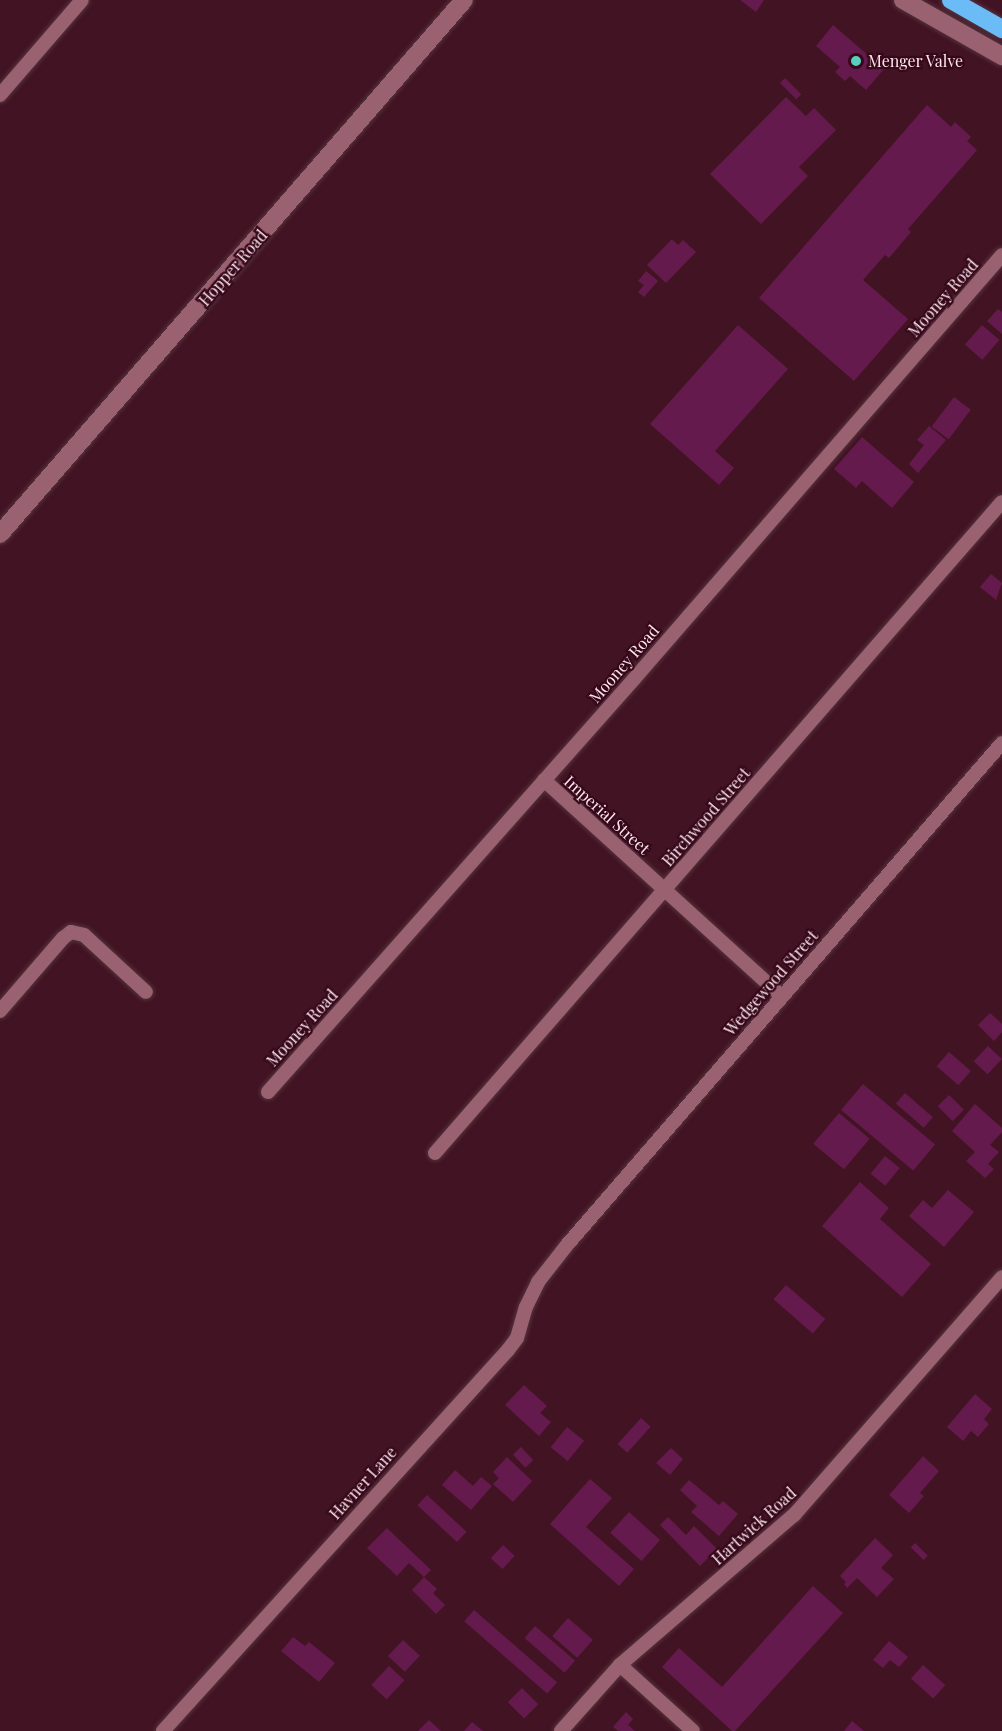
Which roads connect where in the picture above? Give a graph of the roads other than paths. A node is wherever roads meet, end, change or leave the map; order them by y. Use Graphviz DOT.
graph roads {
  1 [pos="82,0"];
  2 [pos="464,0"];
  3 [pos="903,0"];
  4 [pos="951,0"];
  5 [pos="1002,29"];
  6 [pos="1002,56"];
  7 [pos="0,94"];
  8 [pos="1002,255"];
  9 [pos="1002,502"];
  10 [pos="0,534"];
  11 [pos="1002,743"];
  12 [pos="544,780"];
  13 [pos="665,890"];
  14 [pos="146,992"];
  15 [pos="781,996"];
  16 [pos="0,1011"];
  17 [pos="268,1092"];
  18 [pos="435,1153"];
  19 [pos="567,1245"];
  20 [pos="1002,1277"];
  21 [pos="620,1665"];
  22 [pos="163,1731"];
  23 [pos="561,1731"];
  24 [pos="693,1731"];
  1 -- 7 [label="street"];
  2 -- 10 [label="main road, Hopper Road"];
  3 -- 6 [label="main road"];
  4 -- 5 [label="highway"];
  8 -- 12 [label="street, Mooney Road"];
  9 -- 13 [label="street, Birchwood Street"];
  11 -- 15 [label="street, Wedgewood Street"];
  12 -- 13 [label="street, Imperial Street"];
  12 -- 17 [label="street, Mooney Road"];
  13 -- 15 [label="street, Imperial Street"];
  13 -- 18 [label="street, Birchwood Street"];
  14 -- 16 [label="street"];
  15 -- 19 [label="street, Wedgewood Street"];
  19 -- 22 [label="street, Havner Lane"];
  20 -- 21 [label="street, Hartwick Road"];
  21 -- 23 [label="street, Hartwick Road"];
  21 -- 24 [label="street"];
}
